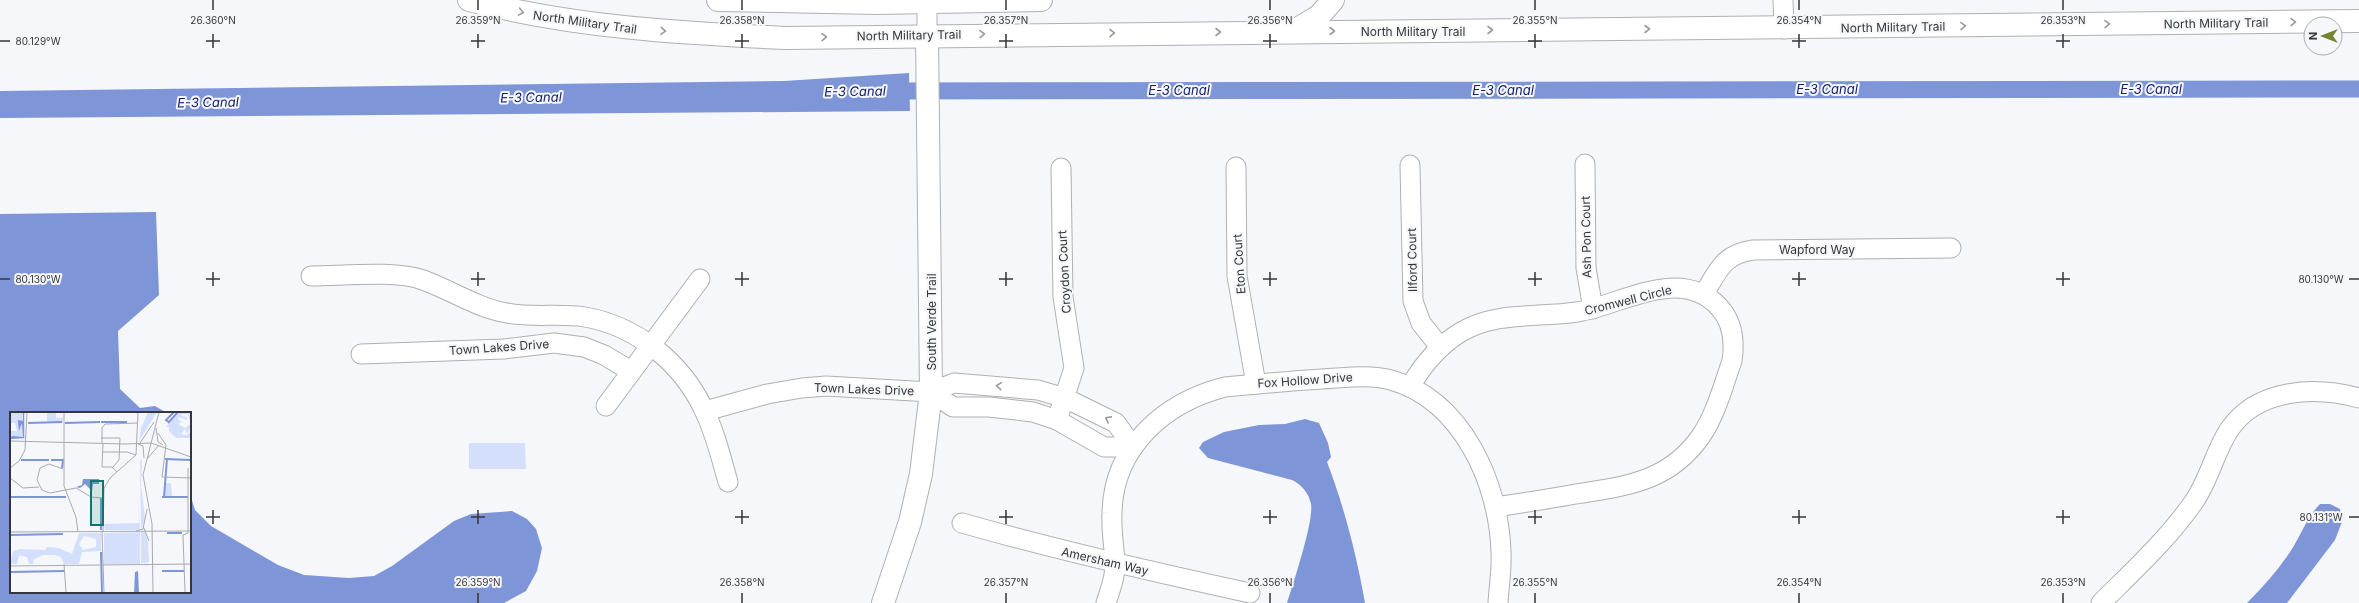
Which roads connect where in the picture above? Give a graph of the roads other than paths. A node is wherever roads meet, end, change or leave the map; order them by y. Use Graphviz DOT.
graph roads {
  1 [pos="469,0"];
  2 [pos="718,0"];
  3 [pos="1041,0"];
  4 [pos="1333,0"];
  5 [pos="1783,0"];
  6 [pos="927,1"];
  7 [pos="2359,21"];
  8 [pos="1784,29"];
  9 [pos="1293,31"];
  10 [pos="927,35"];
  11 [pos="1585,164"];
  12 [pos="1410,165"];
  13 [pos="1236,166"];
  14 [pos="1061,168"];
  15 [pos="1951,248"];
  16 [pos="311,276"];
  17 [pos="700,279"];
  18 [pos="1704,294"];
  19 [pos="1593,309"];
  20 [pos="650,345"];
  21 [pos="1440,347"];
  22 [pos="361,354"];
  23 [pos="631,371"];
  24 [pos="1256,384"];
  25 [pos="1410,386"];
  26 [pos="931,392"];
  27 [pos="1064,398"];
  28 [pos="2359,398"];
  29 [pos="606,406"];
  30 [pos="705,411"];
  31 [pos="1057,420"];
  32 [pos="1134,448"];
  33 [pos="728,482"];
  34 [pos="1495,507"];
  35 [pos="962,523"];
  36 [pos="1115,562"];
  37 [pos="1250,593"];
  38 [pos="883,603"];
  39 [pos="1106,603"];
  40 [pos="1498,603"];
  41 [pos="2100,603"];
  1 -- 10 [label="main road, North Military Trail, one-way"];
  2 -- 6 [label="main road"];
  3 -- 6 [label="main road"];
  4 -- 9 [label="main road"];
  5 -- 8 [label="street"];
  6 -- 10 [label="street"];
  8 -- 7 [label="main road, North Military Trail, one-way"];
  9 -- 8 [label="main road, North Military Trail, one-way"];
  10 -- 9 [label="main road, North Military Trail, one-way"];
  10 -- 26 [label="main road, South Verde Trail"];
  11 -- 19 [label="street, Ash Pon Court"];
  12 -- 21 [label="street, Ilford Court"];
  13 -- 24 [label="street, Eton Court"];
  14 -- 27 [label="street, Croydon Court"];
  15 -- 18 [label="street, Wapford Way"];
  16 -- 20 [label="street"];
  17 -- 20 [label="street"];
  18 -- 19 [label="street, Cromwell Circle"];
  18 -- 34 [label="street, Cromwell Circle"];
  19 -- 21 [label="street, Cromwell Circle"];
  20 -- 23 [label="street"];
  20 -- 30 [label="street"];
  21 -- 25 [label="street, Cromwell Circle"];
  22 -- 23 [label="street, Town Lakes Drive"];
  23 -- 29 [label="street"];
  24 -- 25 [label="street, Fox Hollow Drive"];
  24 -- 32 [label="street, Fox Hollow Drive"];
  25 -- 34 [label="street, Fox Hollow Drive"];
  27 -- 26 [label="street, one-way"];
  26 -- 30 [label="street, Town Lakes Drive"];
  26 -- 31 [label="street"];
  26 -- 38 [label="main road, South Verde Trail"];
  27 -- 31 [label="street, Croydon Court"];
  32 -- 27 [label="street, one-way"];
  28 -- 41 [label="street"];
  30 -- 33 [label="street"];
  31 -- 32 [label="street"];
  32 -- 36 [label="street, Fox Hollow Drive"];
  34 -- 40 [label="street, Fox Hollow Drive"];
  35 -- 36 [label="street, Amersham Way"];
  36 -- 37 [label="street, Amersham Way"];
  36 -- 39 [label="street, Fox Hollow Drive"];
}
